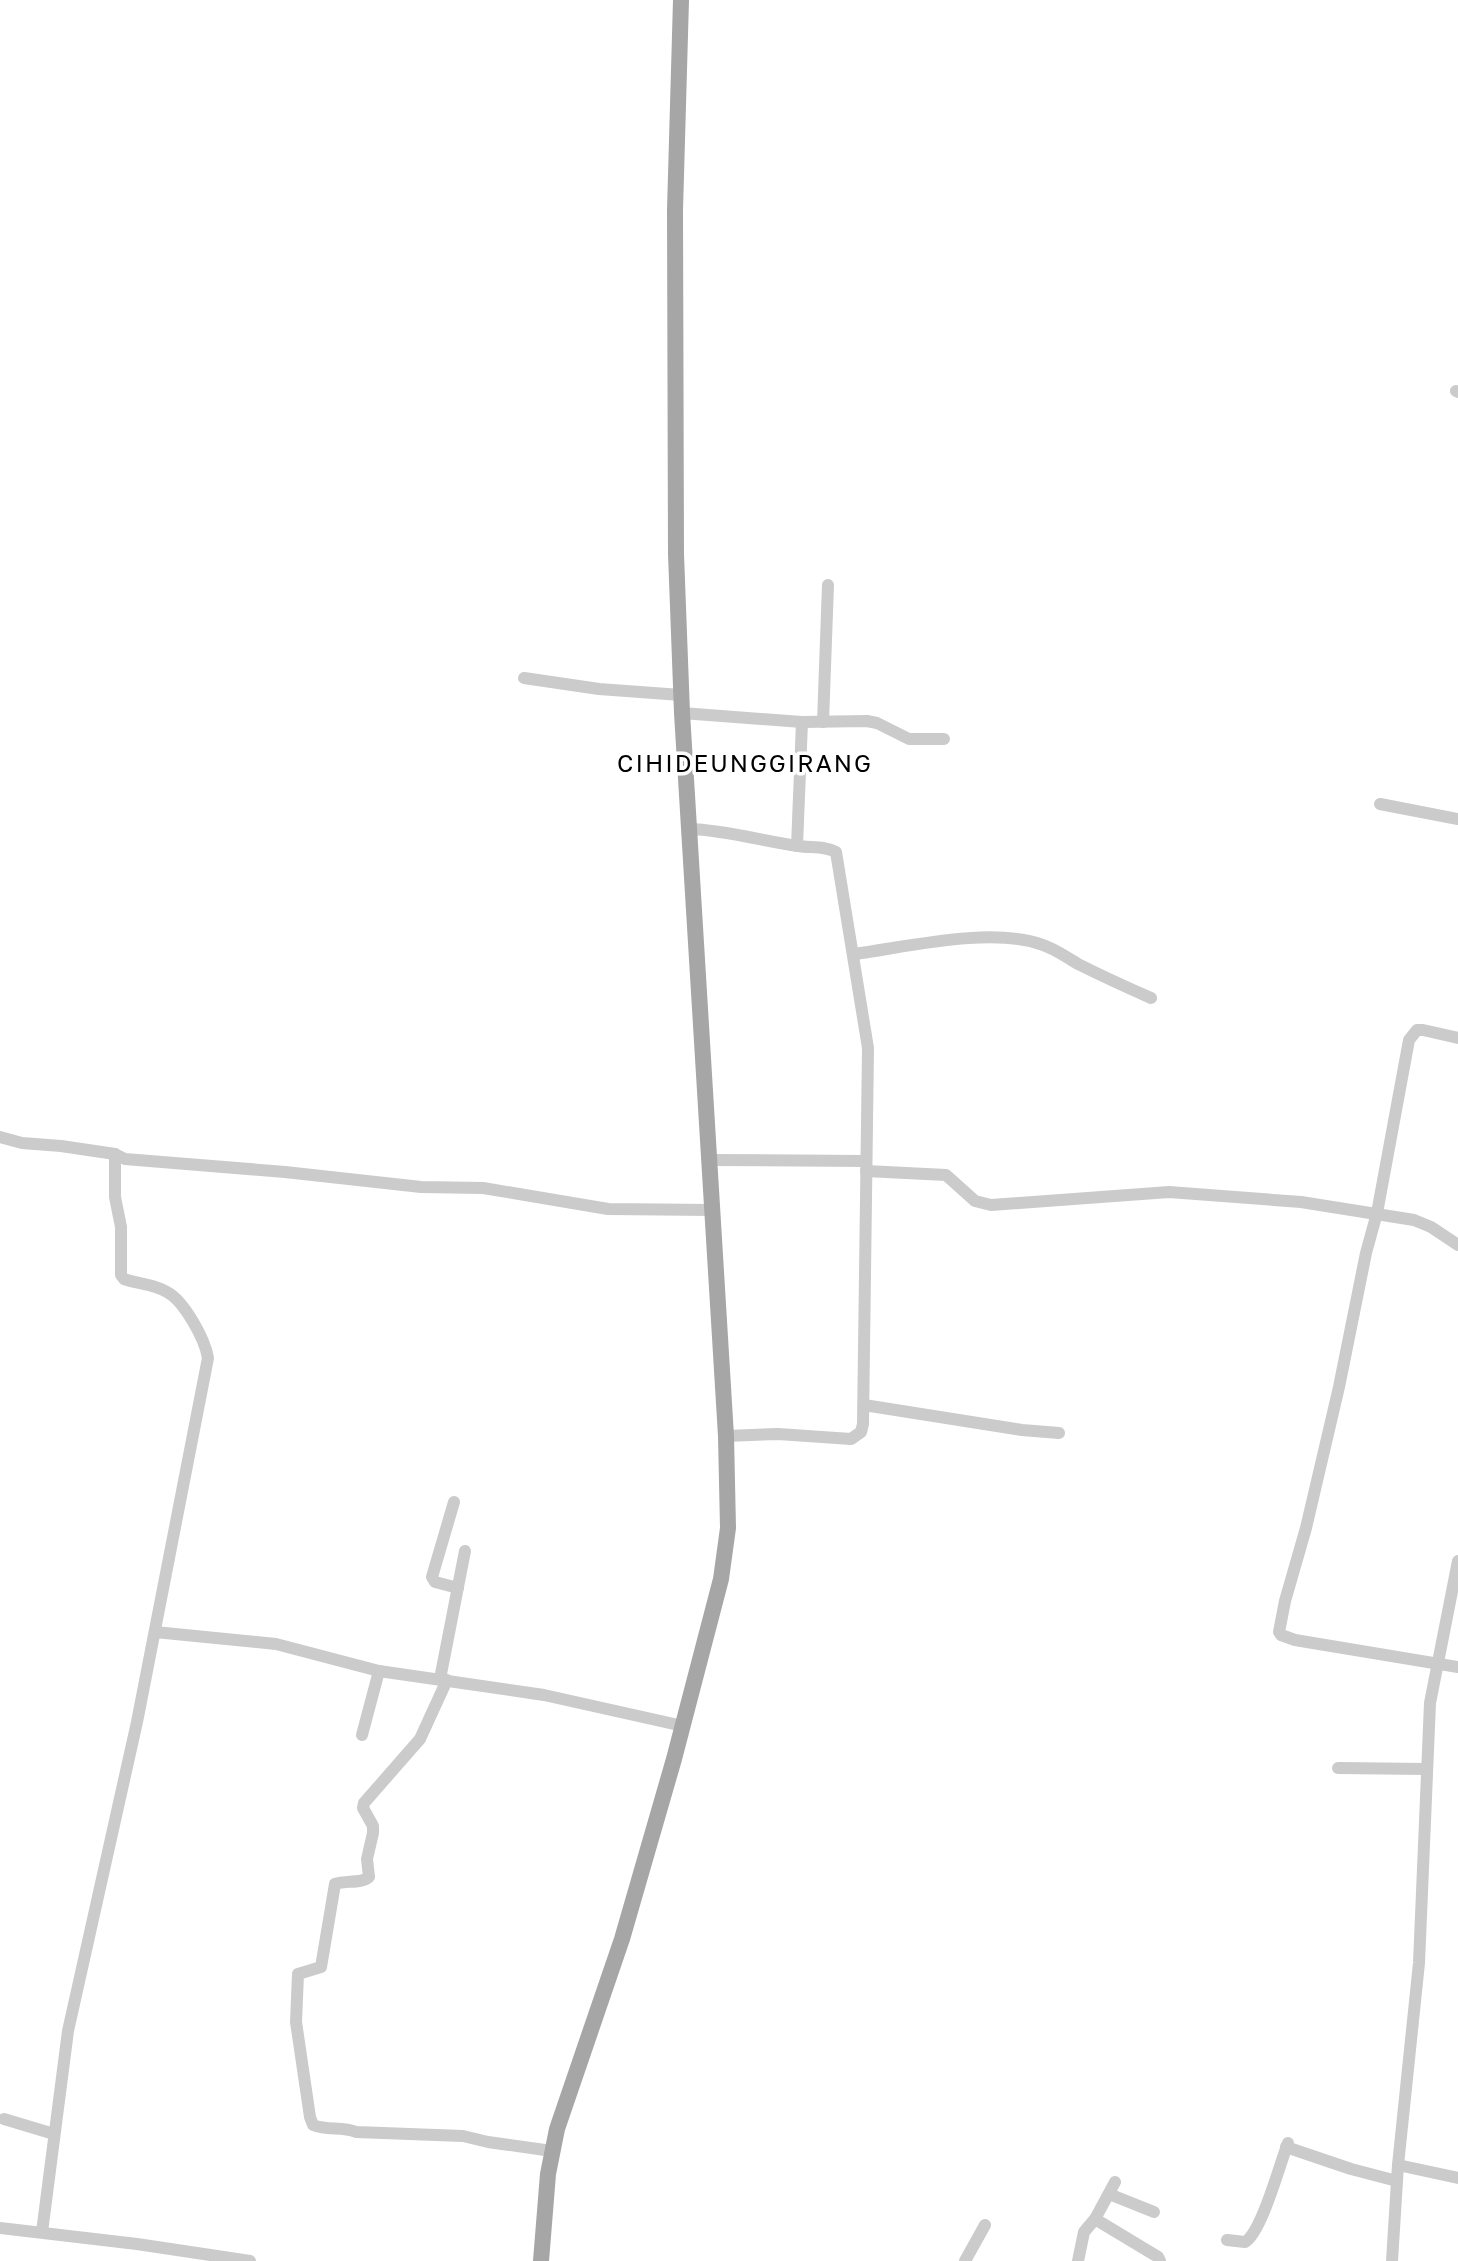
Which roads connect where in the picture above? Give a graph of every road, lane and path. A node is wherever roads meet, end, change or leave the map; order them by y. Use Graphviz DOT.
graph roads {
  1 [pos="681,0"];
  2 [pos="828,584"];
  3 [pos="524,678"];
  4 [pos="681,695"];
  5 [pos="682,713"];
  6 [pos="802,722"];
  7 [pos="823,722"];
  8 [pos="944,739"];
  9 [pos="1380,804"];
  10 [pos="1458,819"];
  11 [pos="689,829"];
  12 [pos="797,846"];
  13 [pos="854,954"];
  14 [pos="1151,998"];
  15 [pos="1458,1038"];
  16 [pos="0,1137"];
  17 [pos="116,1154"];
  18 [pos="708,1160"];
  19 [pos="865,1166"];
  20 [pos="711,1210"];
  21 [pos="1377,1213"];
  22 [pos="1458,1245"];
  23 [pos="863,1405"];
  24 [pos="1059,1433"];
  25 [pos="726,1436"];
  26 [pos="454,1502"];
  27 [pos="465,1551"];
  28 [pos="1458,1561"];
  29 [pos="457,1587"];
  30 [pos="155,1632"];
  31 [pos="1437,1665"];
  32 [pos="1458,1667"];
  33 [pos="379,1671"];
  34 [pos="443,1680"];
  35 [pos="683,1726"];
  36 [pos="362,1735"];
  37 [pos="1338,1768"];
  38 [pos="1426,1769"];
  39 [pos="4,2119"];
  40 [pos="54,2134"];
  41 [pos="552,2151"];
  42 [pos="1398,2165"];
  43 [pos="1458,2178"];
  44 [pos="1397,2181"];
  45 [pos="1115,2182"];
  46 [pos="1109,2194"];
  47 [pos="1154,2212"];
  48 [pos="1096,2219"];
  49 [pos="985,2225"];
  50 [pos="0,2228"];
  51 [pos="41,2232"];
  52 [pos="1227,2240"];
  53 [pos="250,2261"];
  54 [pos="541,2261"];
  55 [pos="965,2261"];
  56 [pos="1078,2261"];
  57 [pos="1160,2261"];
  58 [pos="1392,2261"];
  1 -- 4 [label="main road"];
  2 -- 7 [label="street"];
  3 -- 4 [label="street"];
  4 -- 5 [label="main road"];
  5 -- 6 [label="street"];
  5 -- 11 [label="main road"];
  6 -- 7 [label="street"];
  6 -- 12 [label="street"];
  7 -- 8 [label="street"];
  9 -- 10 [label="street"];
  11 -- 12 [label="street"];
  11 -- 18 [label="main road"];
  12 -- 13 [label="street"];
  13 -- 14 [label="street"];
  13 -- 19 [label="street"];
  15 -- 21 [label="street"];
  16 -- 17 [label="street"];
  17 -- 20 [label="street"];
  17 -- 30 [label="street"];
  18 -- 19 [label="street"];
  18 -- 20 [label="main road"];
  19 -- 21 [label="street"];
  19 -- 23 [label="street"];
  20 -- 25 [label="main road"];
  21 -- 22 [label="street"];
  21 -- 31 [label="street"];
  23 -- 24 [label="street"];
  23 -- 25 [label="street"];
  25 -- 35 [label="main road"];
  26 -- 29 [label="street"];
  27 -- 29 [label="street"];
  28 -- 31 [label="street"];
  29 -- 34 [label="street"];
  30 -- 33 [label="street"];
  30 -- 40 [label="street"];
  31 -- 32 [label="street"];
  31 -- 38 [label="street"];
  33 -- 34 [label="street"];
  33 -- 36 [label="street"];
  34 -- 35 [label="street"];
  34 -- 41 [label="street"];
  35 -- 41 [label="main road"];
  37 -- 38 [label="street"];
  38 -- 42 [label="street"];
  39 -- 40 [label="street"];
  40 -- 51 [label="street"];
  41 -- 54 [label="main road"];
  42 -- 43 [label="street"];
  42 -- 44 [label="street"];
  44 -- 52 [label="street"];
  44 -- 58 [label="street"];
  45 -- 46 [label="street"];
  46 -- 47 [label="street"];
  46 -- 48 [label="street"];
  48 -- 56 [label="street"];
  48 -- 57 [label="street"];
  49 -- 55 [label="street"];
  50 -- 51 [label="street"];
  51 -- 53 [label="street"];
}
